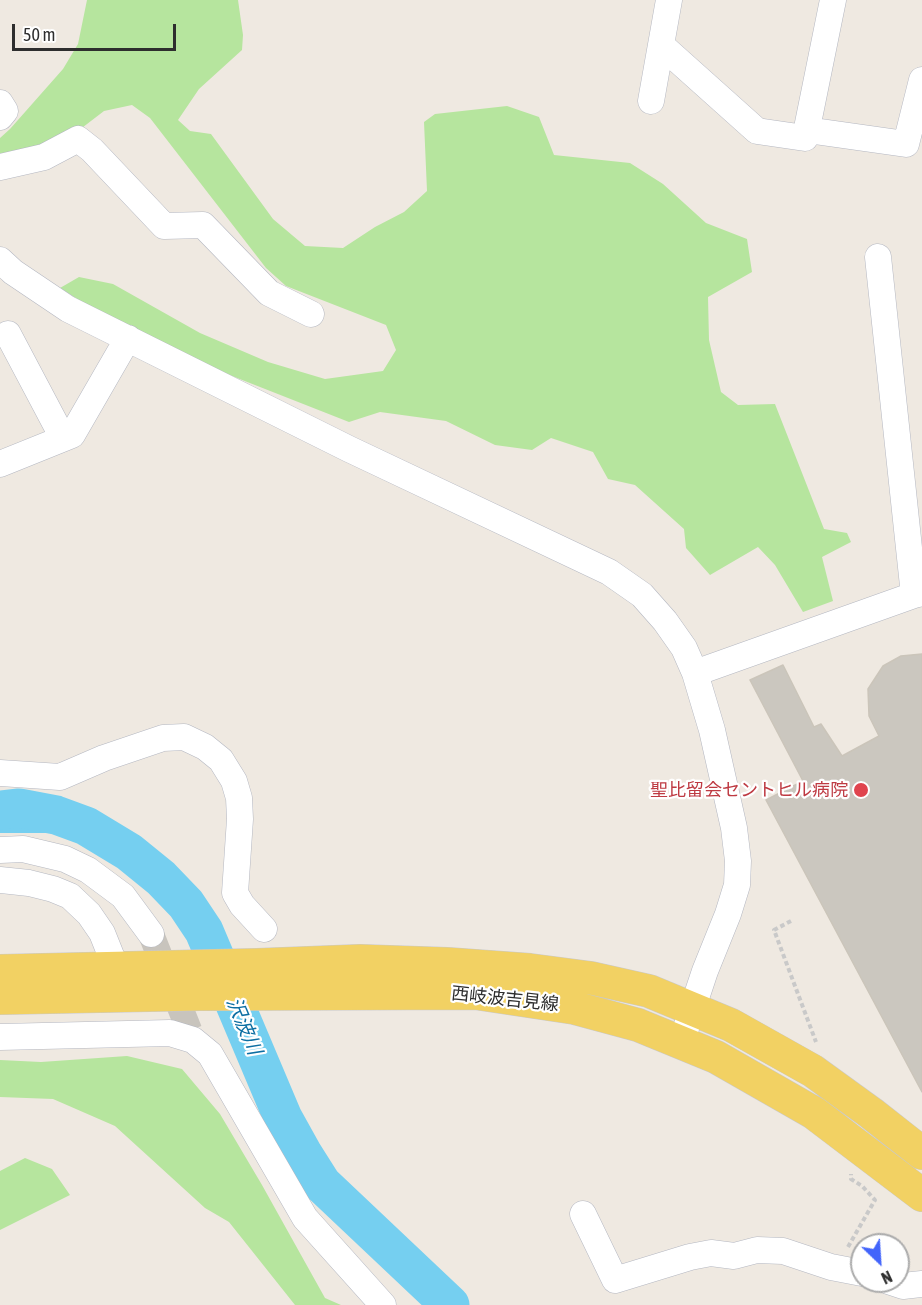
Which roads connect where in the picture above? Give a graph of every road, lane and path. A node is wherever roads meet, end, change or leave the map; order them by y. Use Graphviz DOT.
graph roads {
  1 [pos="669,0"];
  2 [pos="834,0"];
  3 [pos="661,45"];
  4 [pos="922,80"];
  5 [pos="651,101"];
  6 [pos="0,103"];
  7 [pos="0,117"];
  8 [pos="807,130"];
  9 [pos="0,166"];
  10 [pos="879,257"];
  11 [pos="0,260"];
  12 [pos="311,314"];
  13 [pos="8,334"];
  14 [pos="128,338"];
  15 [pos="63,438"];
  16 [pos="0,464"];
  17 [pos="918,594"];
  18 [pos="695,673"];
  19 [pos="0,773"];
  20 [pos="0,850"];
  21 [pos="0,880"];
  22 [pos="791,921"];
  23 [pos="264,929"];
  24 [pos="151,934"];
  25 [pos="116,968"];
  26 [pos="0,971"];
  27 [pos="192,980"];
  28 [pos="263,980"];
  29 [pos="0,998"];
  30 [pos="692,1008"];
  31 [pos="0,1036"];
  32 [pos="816,1042"];
  33 [pos="681,1043"];
  34 [pos="922,1153"];
  35 [pos="862,1186"];
  36 [pos="922,1195"];
  37 [pos="583,1215"];
  38 [pos="837,1268"];
  39 [pos="850,1271"];
  40 [pos="383,1305"];
  1 -- 3 [label="street"];
  2 -- 8 [label="street"];
  3 -- 5 [label="street"];
  3 -- 8 [label="street"];
  4 -- 8 [label="street"];
  6 -- 7 [label="street"];
  9 -- 12 [label="street"];
  10 -- 17 [label="street"];
  11 -- 14 [label="street"];
  13 -- 15 [label="street"];
  14 -- 15 [label="street"];
  14 -- 18 [label="street"];
  15 -- 16 [label="street"];
  17 -- 18 [label="street"];
  18 -- 30 [label="street"];
  19 -- 23 [label="street"];
  20 -- 24 [label="street"];
  21 -- 25 [label="street"];
  22 -- 32 [label="path"];
  25 -- 26 [label="main road, 西岐波吉見線"];
  25 -- 27 [label="main road, 西岐波吉見線"];
  27 -- 28 [label="main road, 西岐波吉見線"];
  27 -- 29 [label="main road, 西岐波吉見線"];
  28 -- 30 [label="main road, 西岐波吉見線"];
  28 -- 33 [label="main road, 西岐波吉見線"];
  30 -- 33 [label="street"];
  30 -- 34 [label="main road, 西岐波吉見線"];
  31 -- 40 [label="street"];
  33 -- 36 [label="main road, 西岐波吉見線"];
  35 -- 38 [label="path"];
  37 -- 38 [label="street"];
  38 -- 39 [label="street"];
}
